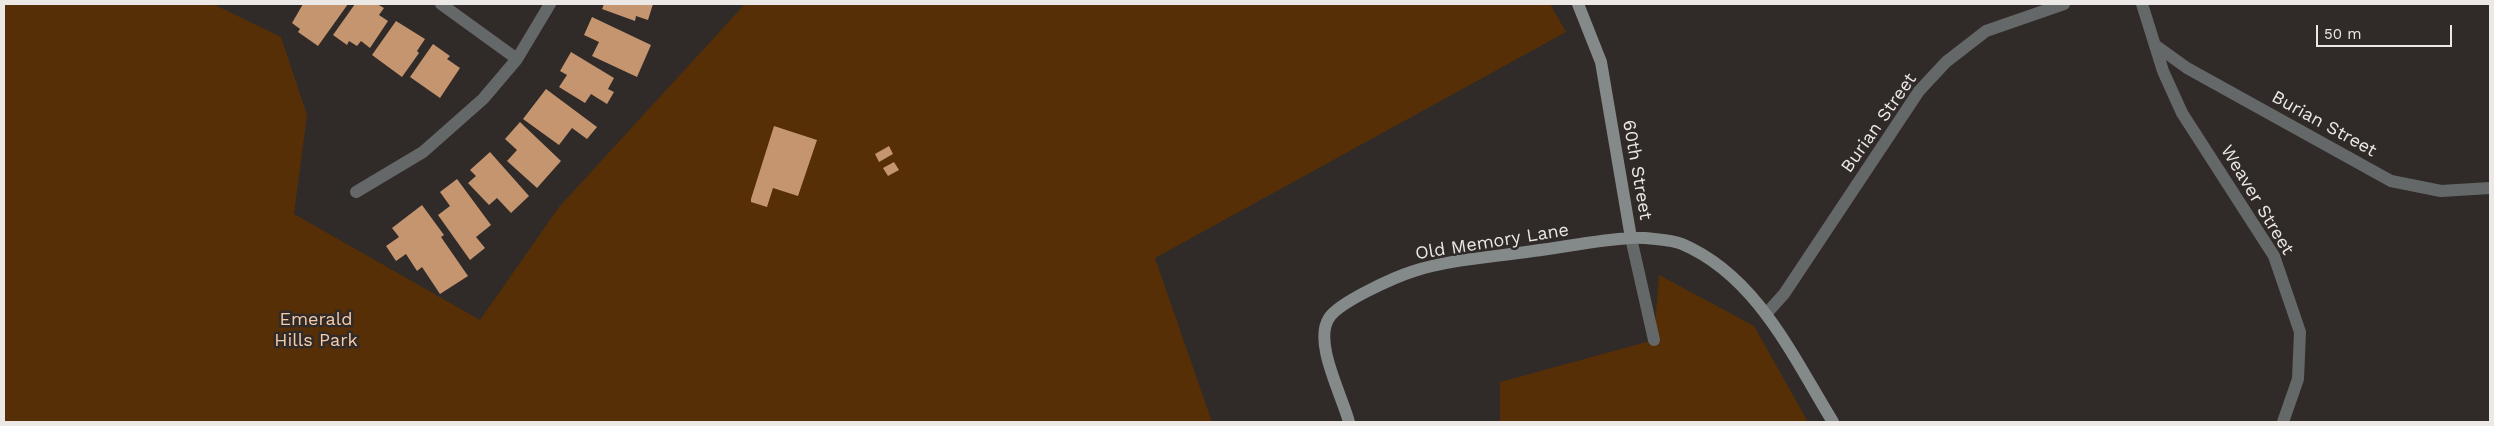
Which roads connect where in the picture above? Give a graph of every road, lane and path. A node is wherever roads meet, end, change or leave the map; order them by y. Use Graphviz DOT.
graph roads {
  1 [pos="441,4"];
  2 [pos="550,4"];
  3 [pos="1578,4"];
  4 [pos="2064,4"];
  5 [pos="2142,4"];
  6 [pos="2155,45"];
  7 [pos="517,59"];
  8 [pos="2490,188"];
  9 [pos="356,192"];
  10 [pos="1631,238"];
  11 [pos="1766,314"];
  12 [pos="1654,340"];
  13 [pos="1349,422"];
  14 [pos="1833,422"];
  15 [pos="2283,422"];
  1 -- 7 [label="street"];
  2 -- 7 [label="street"];
  3 -- 10 [label="street, 60th Street"];
  4 -- 11 [label="street, Burian Street"];
  5 -- 6 [label="street, Weaver Street"];
  6 -- 8 [label="street, Burian Street"];
  6 -- 15 [label="street, Weaver Street"];
  7 -- 9 [label="street"];
  10 -- 11 [label="street, 60th Street"];
  10 -- 12 [label="street"];
  10 -- 13 [label="street, Old Memory Lane"];
  11 -- 14 [label="street, 60th Street"];
}
